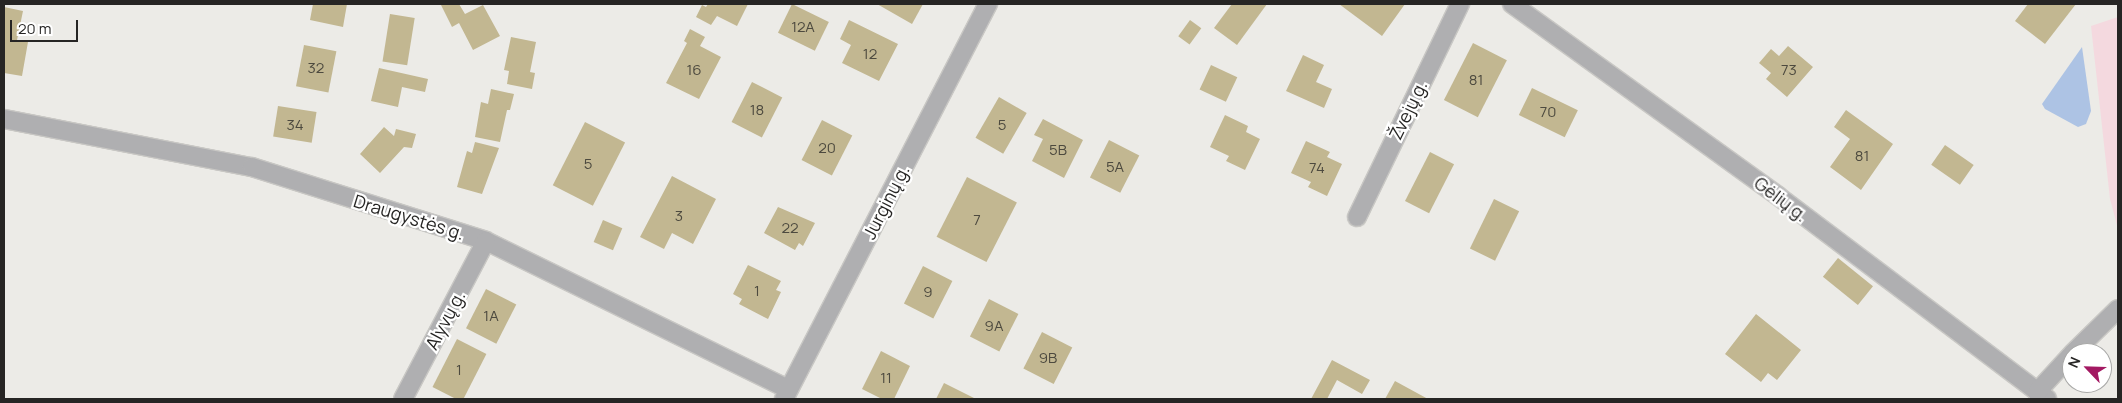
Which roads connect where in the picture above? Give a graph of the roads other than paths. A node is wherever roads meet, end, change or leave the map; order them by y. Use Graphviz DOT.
graph roads {
  1 [pos="988,4"];
  2 [pos="1460,4"];
  3 [pos="1512,4"];
  4 [pos="4,119"];
  5 [pos="1357,218"];
  6 [pos="486,241"];
  7 [pos="2118,309"];
  8 [pos="2084,343"];
  9 [pos="2062,369"];
  10 [pos="786,394"];
  11 [pos="2042,395"];
  12 [pos="404,399"];
  1 -- 10 [label="street, Jurginų g."];
  2 -- 5 [label="street, Žvejų g."];
  3 -- 11 [label="street, Gėlių g."];
  4 -- 6 [label="street, Draugystės g."];
  6 -- 10 [label="street, Draugystės g."];
  6 -- 12 [label="street, Alyvų g."];
  7 -- 8 [label="street"];
  9 -- 11 [label="street"];
}
